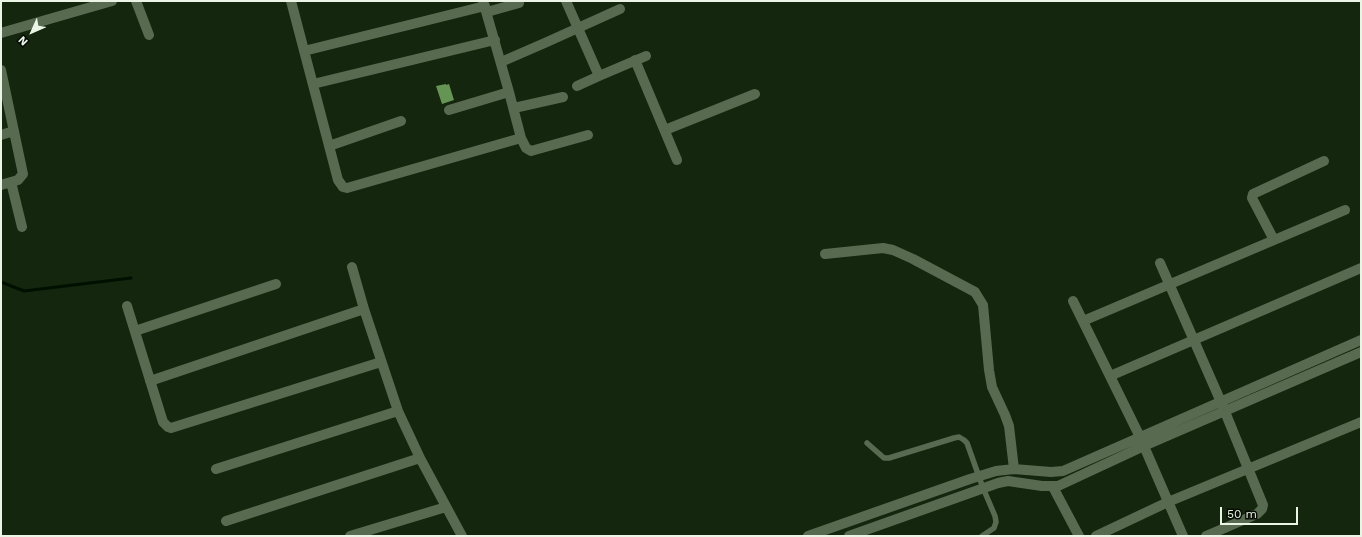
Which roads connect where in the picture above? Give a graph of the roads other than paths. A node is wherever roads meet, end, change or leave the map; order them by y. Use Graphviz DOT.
graph roads {
  1 [pos="112,1"];
  2 [pos="136,1"];
  3 [pos="291,1"];
  4 [pos="566,1"];
  5 [pos="519,3"];
  6 [pos="485,6"];
  7 [pos="620,8"];
  8 [pos="1,33"];
  9 [pos="149,35"];
  10 [pos="495,40"];
  11 [pos="304,51"];
  12 [pos="646,56"];
  13 [pos="635,60"];
  14 [pos="501,62"];
  15 [pos="1,70"];
  16 [pos="599,76"];
  17 [pos="2,84"];
  18 [pos="313,84"];
  19 [pos="577,86"];
  20 [pos="509,92"];
  21 [pos="755,94"];
  22 [pos="563,97"];
  23 [pos="514,108"];
  24 [pos="449,110"];
  25 [pos="400,122"];
  26 [pos="664,130"];
  27 [pos="14,132"];
  28 [pos="1,134"];
  29 [pos="588,135"];
  30 [pos="521,138"];
  31 [pos="329,146"];
  32 [pos="677,160"];
  33 [pos="1324,161"];
  34 [pos="6,184"];
  35 [pos="1345,210"];
  36 [pos="22,227"];
  37 [pos="1274,240"];
  38 [pos="825,254"];
  39 [pos="1160,263"];
  40 [pos="352,267"];
  41 [pos="1361,268"];
  42 [pos="276,284"];
  43 [pos="1169,284"];
  44 [pos="1073,302"];
  45 [pos="127,306"];
  46 [pos="364,309"];
  47 [pos="1083,321"];
  48 [pos="135,331"];
  49 [pos="1194,340"];
  50 [pos="1361,340"];
  51 [pos="1361,352"];
  52 [pos="381,362"];
  53 [pos="1110,376"];
  54 [pos="150,381"];
  55 [pos="1223,407"];
  56 [pos="398,411"];
  57 [pos="1361,422"];
  58 [pos="1142,442"];
  59 [pos="867,443"];
  60 [pos="420,458"];
  61 [pos="1014,469"];
  62 [pos="1249,469"];
  63 [pos="216,470"];
  64 [pos="979,476"];
  65 [pos="1053,486"];
  66 [pos="983,488"];
  67 [pos="1168,502"];
  68 [pos="446,507"];
  69 [pos="226,520"];
  70 [pos="350,536"];
  71 [pos="462,536"];
  72 [pos="808,536"];
  73 [pos="849,536"];
  74 [pos="982,536"];
  75 [pos="1079,536"];
  76 [pos="1096,536"];
  77 [pos="1183,536"];
  78 [pos="1206,536"];
  1 -- 8 [label="street"];
  2 -- 9 [label="street"];
  3 -- 11 [label="street"];
  4 -- 16 [label="street"];
  5 -- 6 [label="street"];
  6 -- 10 [label="street"];
  6 -- 11 [label="street"];
  7 -- 14 [label="street"];
  10 -- 14 [label="street"];
  10 -- 18 [label="street"];
  11 -- 18 [label="street"];
  12 -- 13 [label="street"];
  13 -- 16 [label="street"];
  13 -- 26 [label="street"];
  14 -- 20 [label="street"];
  15 -- 17 [label="street"];
  16 -- 19 [label="street"];
  17 -- 27 [label="street"];
  18 -- 31 [label="street"];
  20 -- 23 [label="street"];
  20 -- 24 [label="street"];
  21 -- 26 [label="street"];
  22 -- 23 [label="street"];
  23 -- 30 [label="street"];
  25 -- 31 [label="street"];
  26 -- 32 [label="street"];
  27 -- 28 [label="street"];
  27 -- 34 [label="street"];
  29 -- 30 [label="street"];
  30 -- 31 [label="street"];
  33 -- 37 [label="street"];
  34 -- 36 [label="street"];
  35 -- 37 [label="street"];
  37 -- 43 [label="street"];
  38 -- 61 [label="street"];
  39 -- 43 [label="street"];
  40 -- 46 [label="street"];
  41 -- 49 [label="street"];
  42 -- 48 [label="street"];
  43 -- 47 [label="street"];
  43 -- 49 [label="street"];
  44 -- 47 [label="street"];
  45 -- 48 [label="street"];
  46 -- 52 [label="street"];
  46 -- 54 [label="street"];
  47 -- 53 [label="street"];
  48 -- 54 [label="street"];
  49 -- 53 [label="street"];
  49 -- 55 [label="street"];
  50 -- 55 [label="street"];
  51 -- 55 [label="street"];
  52 -- 54 [label="street"];
  52 -- 56 [label="street"];
  53 -- 58 [label="street"];
  55 -- 58 [label="street"];
  55 -- 62 [label="street"];
  56 -- 60 [label="street"];
  56 -- 63 [label="street"];
  57 -- 62 [label="street"];
  58 -- 61 [label="street"];
  58 -- 65 [label="street"];
  58 -- 67 [label="street"];
  59 -- 64 [label="lane"];
  60 -- 68 [label="street"];
  60 -- 69 [label="street"];
  61 -- 64 [label="street"];
  62 -- 67 [label="street"];
  62 -- 78 [label="street"];
  64 -- 66 [label="lane"];
  64 -- 72 [label="street"];
  65 -- 66 [label="street"];
  65 -- 75 [label="street"];
  66 -- 73 [label="street"];
  66 -- 74 [label="lane"];
  67 -- 76 [label="street"];
  67 -- 77 [label="street"];
  68 -- 70 [label="street"];
  68 -- 71 [label="street"];
}
